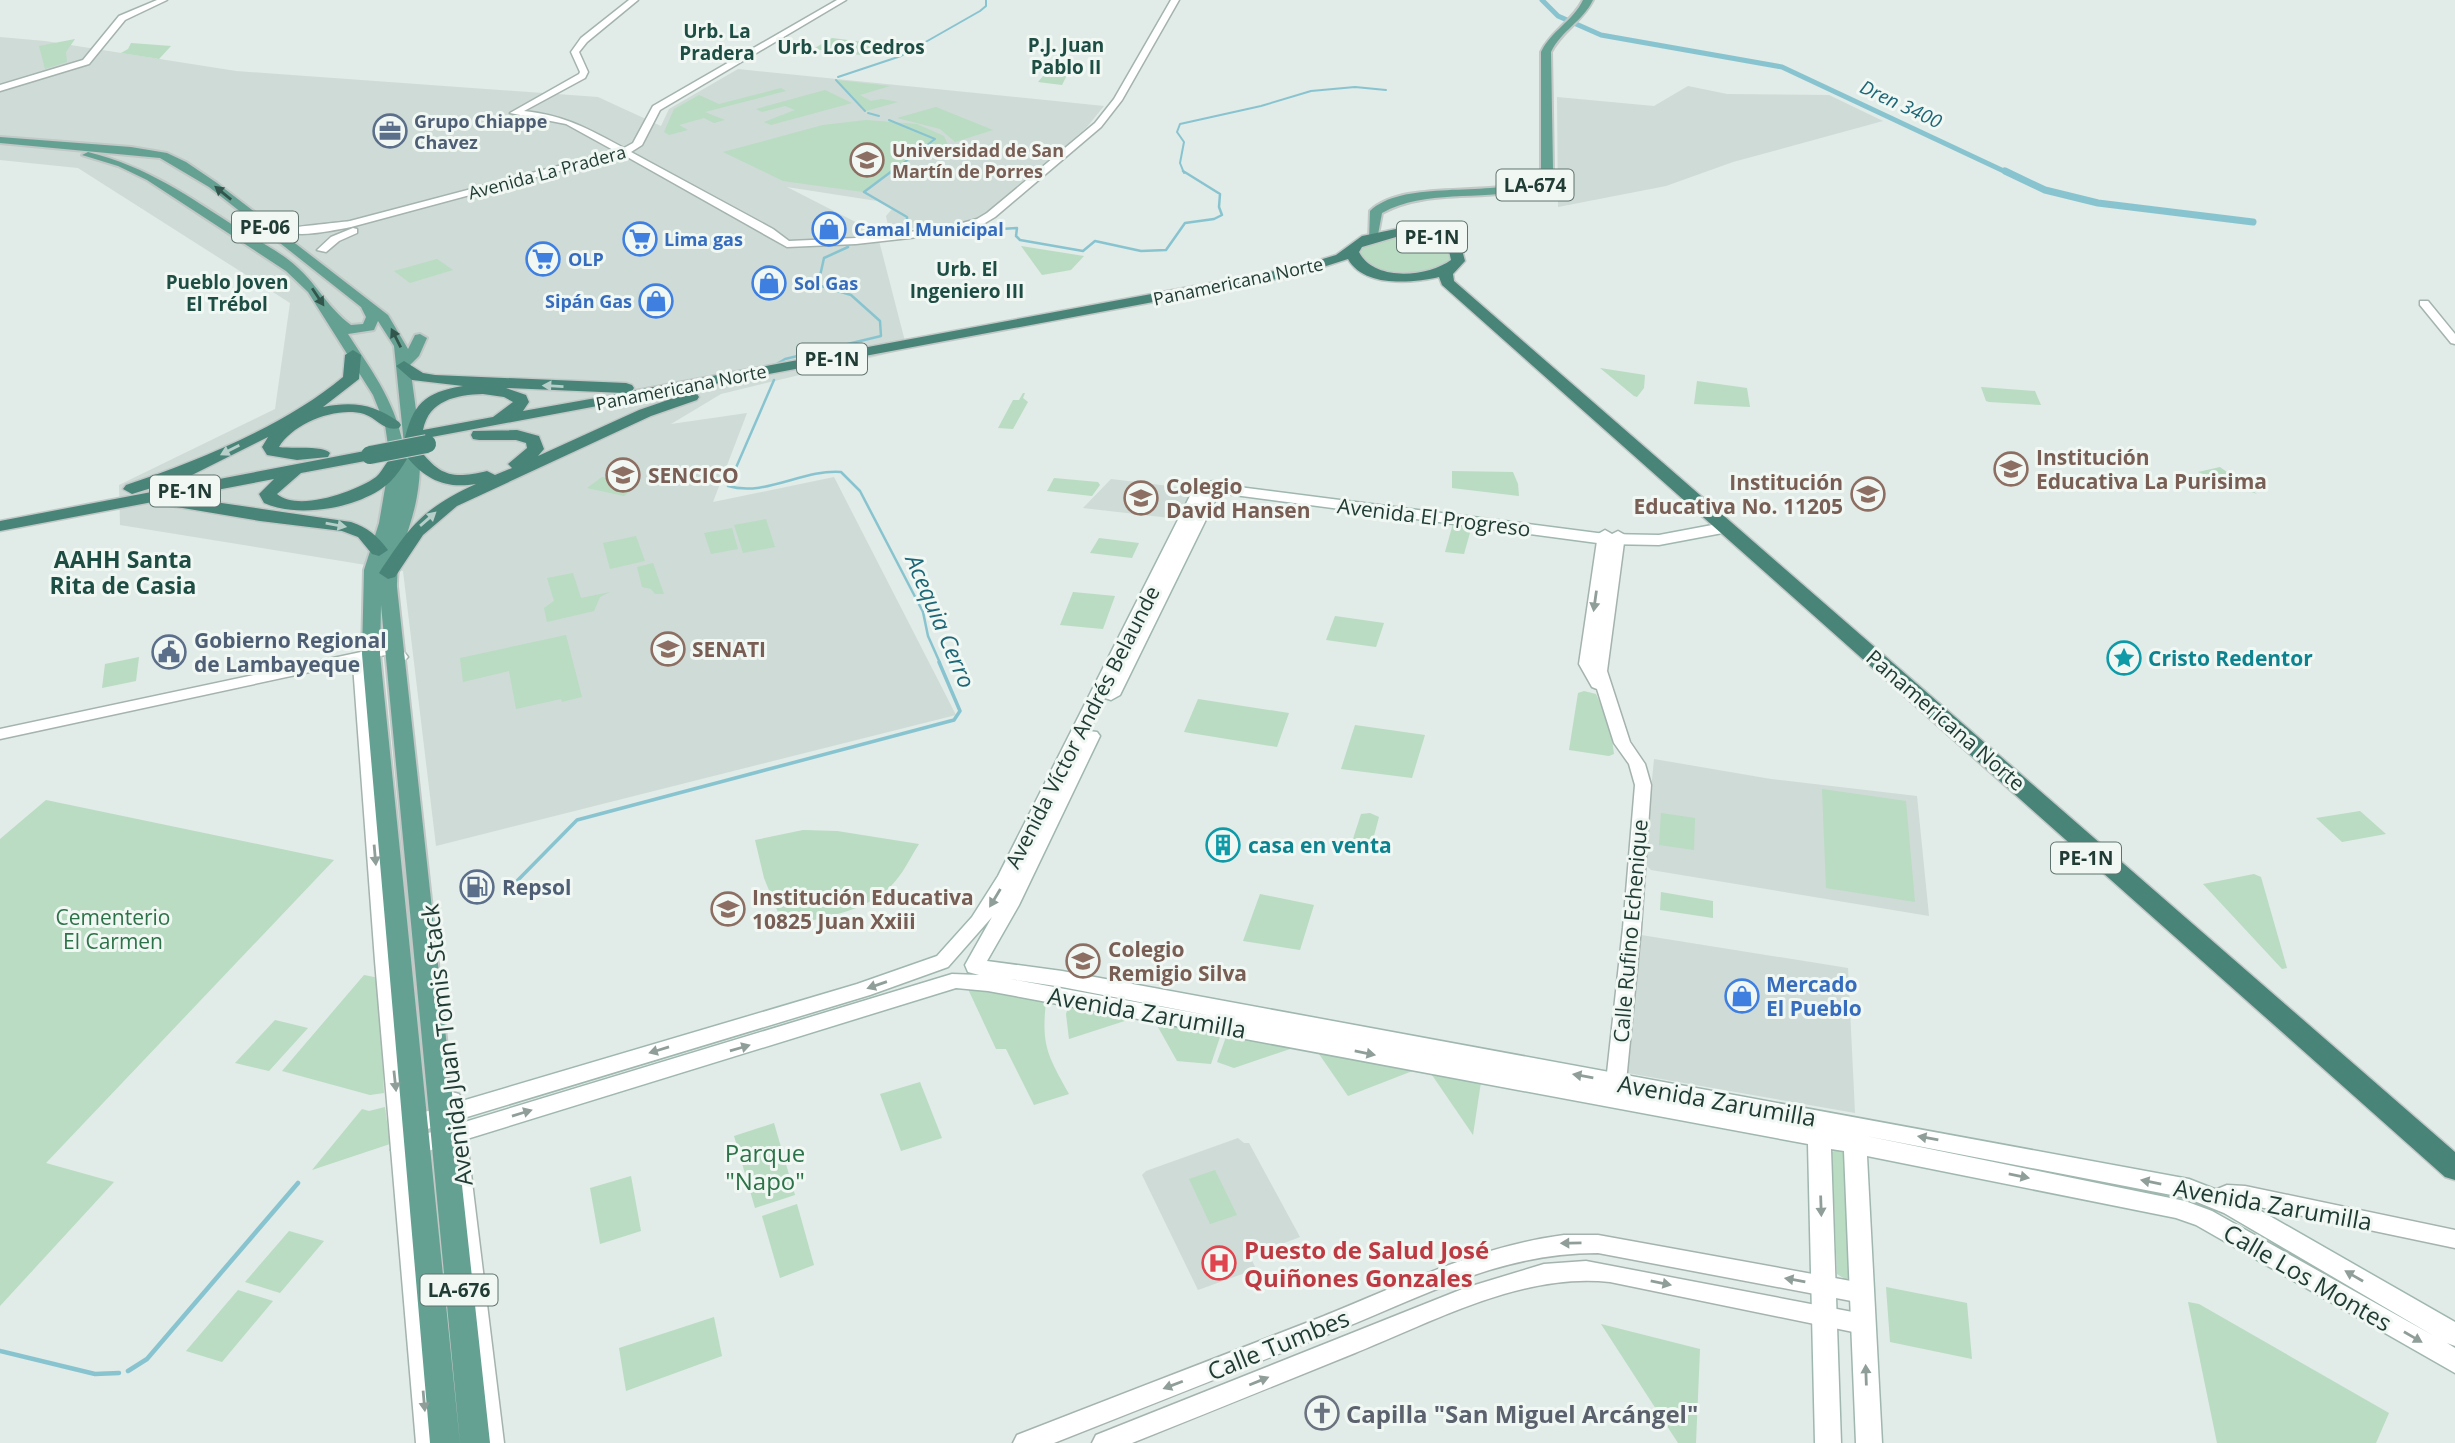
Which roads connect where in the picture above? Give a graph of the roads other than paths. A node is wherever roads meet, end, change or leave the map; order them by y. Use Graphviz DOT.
graph roads {
  1 [pos="163,0"];
  2 [pos="634,0"];
  3 [pos="1175,0"];
  4 [pos="1588,0"];
  5 [pos="826,1"];
  6 [pos="843,1"];
  7 [pos="1572,22"];
  8 [pos="0,86"];
  9 [pos="0,142"];
  10 [pos="623,151"];
  11 [pos="634,152"];
  12 [pos="105,164"];
  13 [pos="181,164"];
  14 [pos="584,165"];
  15 [pos="149,177"];
  16 [pos="266,228"];
  17 [pos="288,230"];
  18 [pos="1374,230"];
  19 [pos="1357,244"];
  20 [pos="322,250"];
  21 [pos="316,268"];
  22 [pos="1450,269"];
  23 [pos="1240,282"];
  24 [pos="365,303"];
  25 [pos="331,317"];
  26 [pos="2455,328"];
  27 [pos="419,338"];
  28 [pos="2455,341"];
  29 [pos="353,355"];
  30 [pos="404,364"];
  31 [pos="718,385"];
  32 [pos="393,425"];
  33 [pos="476,430"];
  34 [pos="415,447"];
  35 [pos="345,451"];
  36 [pos="369,451"];
  37 [pos="319,465"];
  38 [pos="1210,487"];
  39 [pos="103,497"];
  40 [pos="123,502"];
  41 [pos="0,516"];
  42 [pos="0,526"];
  43 [pos="1719,526"];
  44 [pos="1612,537"];
  45 [pos="379,550"];
  46 [pos="388,573"];
  47 [pos="394,649"];
  48 [pos="371,654"];
  49 [pos="0,734"];
  50 [pos="943,960"];
  51 [pos="966,974"];
  52 [pos="1613,1090"];
  53 [pos="448,1125"];
  54 [pos="1819,1128"];
  55 [pos="1855,1135"];
  56 [pos="408,1137"];
  57 [pos="2455,1169"];
  58 [pos="2455,1187"];
  59 [pos="2217,1198"];
  60 [pos="2158,1203"];
  61 [pos="2455,1239"];
  62 [pos="1824,1286"];
  63 [pos="1862,1293"];
  64 [pos="1825,1316"];
  65 [pos="1863,1324"];
  66 [pos="2455,1335"];
  67 [pos="2455,1361"];
  68 [pos="428,1443"];
  69 [pos="445,1443"];
  70 [pos="475,1443"];
  71 [pos="492,1443"];
  72 [pos="1025,1443"];
  73 [pos="1104,1443"];
  74 [pos="1829,1443"];
  75 [pos="1869,1443"];
  1 -- 8 [label="street"];
  2 -- 10 [label="street"];
  3 -- 11 [label="street"];
  4 -- 7 [label="main road, LA-674"];
  5 -- 6 [label="street"];
  6 -- 11 [label="street, Avenida La Pradera"];
  6 -- 11 [label="street, Avenida La Pradera"];
  7 -- 18 [label="main road, LA-674"];
  9 -- 13 [label="main road, Avenida Juan Tomis Stack / PE-06"];
  9 -- 15 [label="main road, Avenida Juan Tomis Stack / PE-06"];
  10 -- 11 [label="street, Avenida La Pradera"];
  10 -- 14 [label="street, Avenida La Pradera"];
  11 -- 14 [label="street, Avenida La Pradera"];
  12 -- 15 [label="main road"];
  13 -- 15 [label="main road"];
  16 -- 13 [label="main road, Avenida Juan Tomis Stack / PE-06, one-way"];
  14 -- 17 [label="street, Avenida La Pradera"];
  14 -- 20 [label="street, Avenida La Pradera"];
  15 -- 25 [label="main road, Avenida Juan Tomis Stack / PE-06, one-way"];
  16 -- 17 [label="main road, PE-06"];
  16 -- 21 [label="main road, Avenida Juan Tomis Stack / PE-06"];
  18 -- 19 [label="highway, PE-1N"];
  18 -- 22 [label="highway, PE-1N"];
  19 -- 22 [label="highway, PE-1N"];
  19 -- 23 [label="highway, Panamericana Norte / PE-1N"];
  20 -- 21 [label="main road, PE-06"];
  21 -- 24 [label="main road, Avenida Juan Tomis Stack / PE-06"];
  22 -- 43 [label="highway, Panamericana Norte / PE-1N"];
  23 -- 31 [label="highway, Panamericana Norte / PE-1N"];
  23 -- 31 [label="highway, Panamericana Norte / PE-1N"];
  24 -- 25 [label="main road"];
  30 -- 24 [label="main road, Avenida Juan Tomis Stack / PE-06, one-way"];
  25 -- 29 [label="main road, Avenida Juan Tomis Stack / PE-06"];
  26 -- 28 [label="street"];
  27 -- 30 [label="main road"];
  29 -- 32 [label="main road, Avenida Juan Tomis Stack / PE-06"];
  29 -- 39 [label="highway, one-way"];
  31 -- 30 [label="highway, one-way"];
  30 -- 34 [label="main road, Avenida Juan Tomis Stack / PE-06"];
  31 -- 33 [label="highway, Panamericana Norte / PE-1N"];
  46 -- 31 [label="highway, one-way"];
  32 -- 34 [label="main road, Avenida Juan Tomis Stack / PE-06"];
  32 -- 35 [label="highway"];
  33 -- 34 [label="highway, Panamericana Norte / PE-1N"];
  33 -- 34 [label="highway"];
  33 -- 34 [label="highway"];
  34 -- 36 [label="highway, Panamericana Norte / PE-1N, bridge"];
  34 -- 37 [label="highway"];
  34 -- 45 [label="main road, Avenida Juan Tomis Stack"];
  34 -- 46 [label="main road, Avenida Juan Tomis Stack"];
  35 -- 36 [label="highway, Panamericana Norte / PE-1N"];
  35 -- 39 [label="highway, Panamericana Norte / PE-1N"];
  36 -- 37 [label="highway, Panamericana Norte / PE-1N"];
  37 -- 40 [label="highway, Panamericana Norte / PE-1N"];
  38 -- 44 [label="main road, Avenida El Progreso"];
  38 -- 50 [label="main road, Avenida Víctor Andrés Belaunde, one-way"];
  38 -- 51 [label="main road, Avenida Víctor Andrés Belaunde"];
  39 -- 41 [label="highway, Panamericana Norte / PE-1N"];
  40 -- 42 [label="highway, Panamericana Norte / PE-1N"];
  40 -- 45 [label="highway, one-way"];
  43 -- 44 [label="main road, Avenida El Progreso"];
  43 -- 57 [label="highway, Panamericana Norte / PE-1N"];
  43 -- 58 [label="highway, Panamericana Norte / PE-1N"];
  44 -- 52 [label="street, Calle Rufino Echenique"];
  45 -- 48 [label="main road, Avenida Juan Tomis Stack"];
  46 -- 47 [label="main road, Avenida Juan Tomis Stack"];
  47 -- 48 [label="street"];
  47 -- 53 [label="main road, Avenida Juan Tomis Stack"];
  48 -- 49 [label="street"];
  48 -- 56 [label="main road, Avenida Juan Tomis Stack, one-way"];
  50 -- 51 [label="main road"];
  50 -- 51 [label="main road"];
  50 -- 53 [label="main road, Avenida Zarumilla, one-way"];
  51 -- 52 [label="main road, Avenida Zarumilla"];
  53 -- 51 [label="main road, Avenida Zarumilla, one-way"];
  52 -- 54 [label="main road, Avenida Zarumilla"];
  53 -- 56 [label="main road, Avenida Zarumilla"];
  53 -- 70 [label="main road, Avenida Juan Tomis Stack / LA-676"];
  53 -- 71 [label="street, Avenida Juan Tomis Stack / LA-676"];
  54 -- 55 [label="main road, Avenida Zarumilla"];
  54 -- 62 [label="main road, one-way"];
  59 -- 55 [label="main road, Avenida Zarumilla, one-way"];
  55 -- 60 [label="main road, Avenida Zarumilla, one-way"];
  55 -- 63 [label="main road"];
  56 -- 68 [label="street, Avenida Juan Tomis Stack / LA-676, one-way"];
  56 -- 69 [label="main road, Avenida Juan Tomis Stack / LA-676"];
  59 -- 61 [label="street, Avenida Zarumilla"];
  66 -- 59 [label="main road, one-way"];
  60 -- 67 [label="main road, Calle Los Montes, one-way"];
  62 -- 63 [label="street, Calle Tumbes"];
  62 -- 64 [label="main road"];
  62 -- 72 [label="street, Calle Tumbes, one-way"];
  63 -- 65 [label="main road"];
  64 -- 65 [label="street, Calle Tumbes"];
  73 -- 64 [label="street, Calle Tumbes, one-way"];
  64 -- 74 [label="main road"];
  75 -- 65 [label="main road, one-way"];
}
